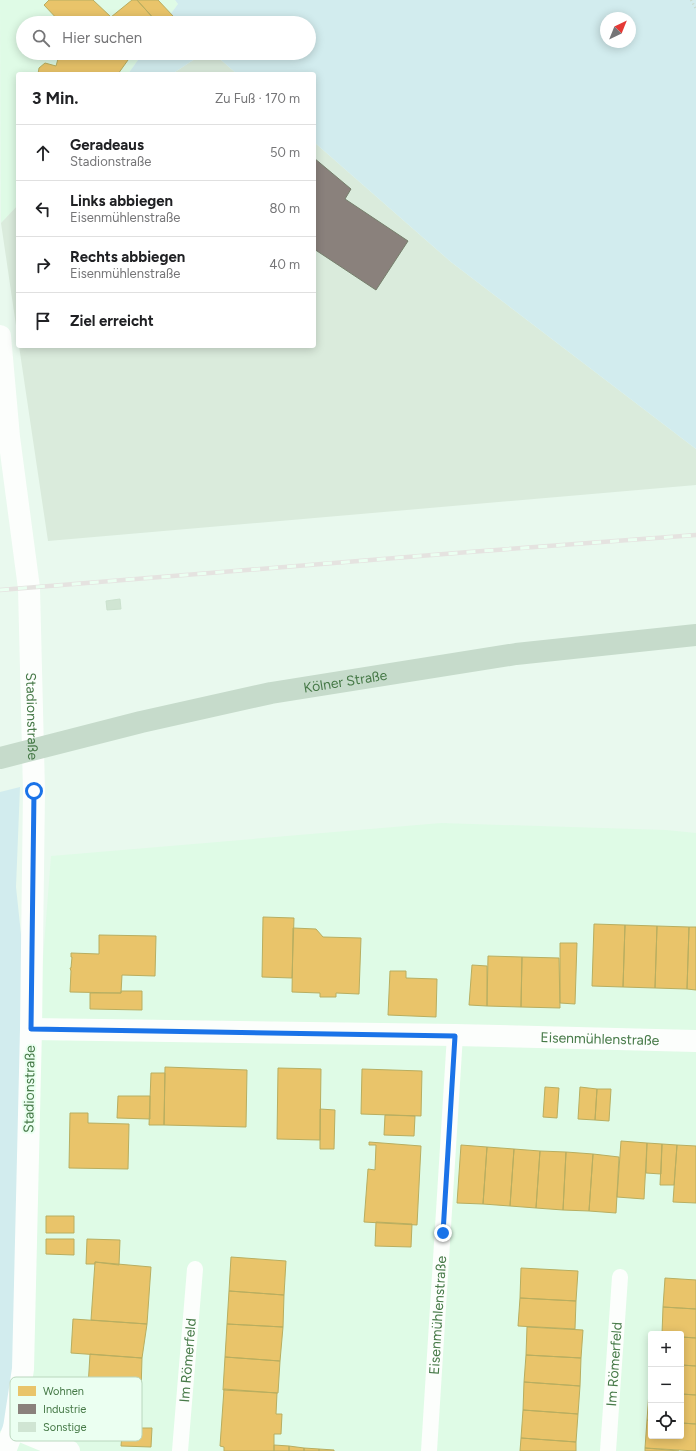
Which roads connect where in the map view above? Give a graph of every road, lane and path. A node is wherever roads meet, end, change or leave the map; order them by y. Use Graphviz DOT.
graph roads {
  1 [pos="691,0"];
  2 [pos="696,9"];
  3 [pos="0,336"];
  4 [pos="4,438"];
  5 [pos="696,635"];
  6 [pos="0,758"];
  7 [pos="31,1029"];
  8 [pos="455,1036"];
  9 [pos="696,1041"];
  10 [pos="194,1269"];
  11 [pos="620,1277"];
  12 [pos="22,1377"];
  13 [pos="10,1438"];
  14 [pos="45,1441"];
  15 [pos="5,1451"];
  16 [pos="69,1451"];
  17 [pos="180,1451"];
  18 [pos="429,1451"];
  19 [pos="608,1451"];
  1 -- 2 [label="path"];
  3 -- 4 [label="street, Stadionstraße"];
  4 -- 7 [label="street, Stadionstraße"];
  5 -- 6 [label="main road, Kölner Straße"];
  7 -- 8 [label="street, Eisenmühlenstraße"];
  7 -- 12 [label="street, Stadionstraße"];
  8 -- 9 [label="street, Eisenmühlenstraße"];
  8 -- 18 [label="lane, Eisenmühlenstraße"];
  10 -- 17 [label="lane, Im Römerfeld"];
  11 -- 19 [label="lane, Im Römerfeld"];
  13 -- 15 [label="street, Stadionstraße"];
  14 -- 16 [label="street"];
}
